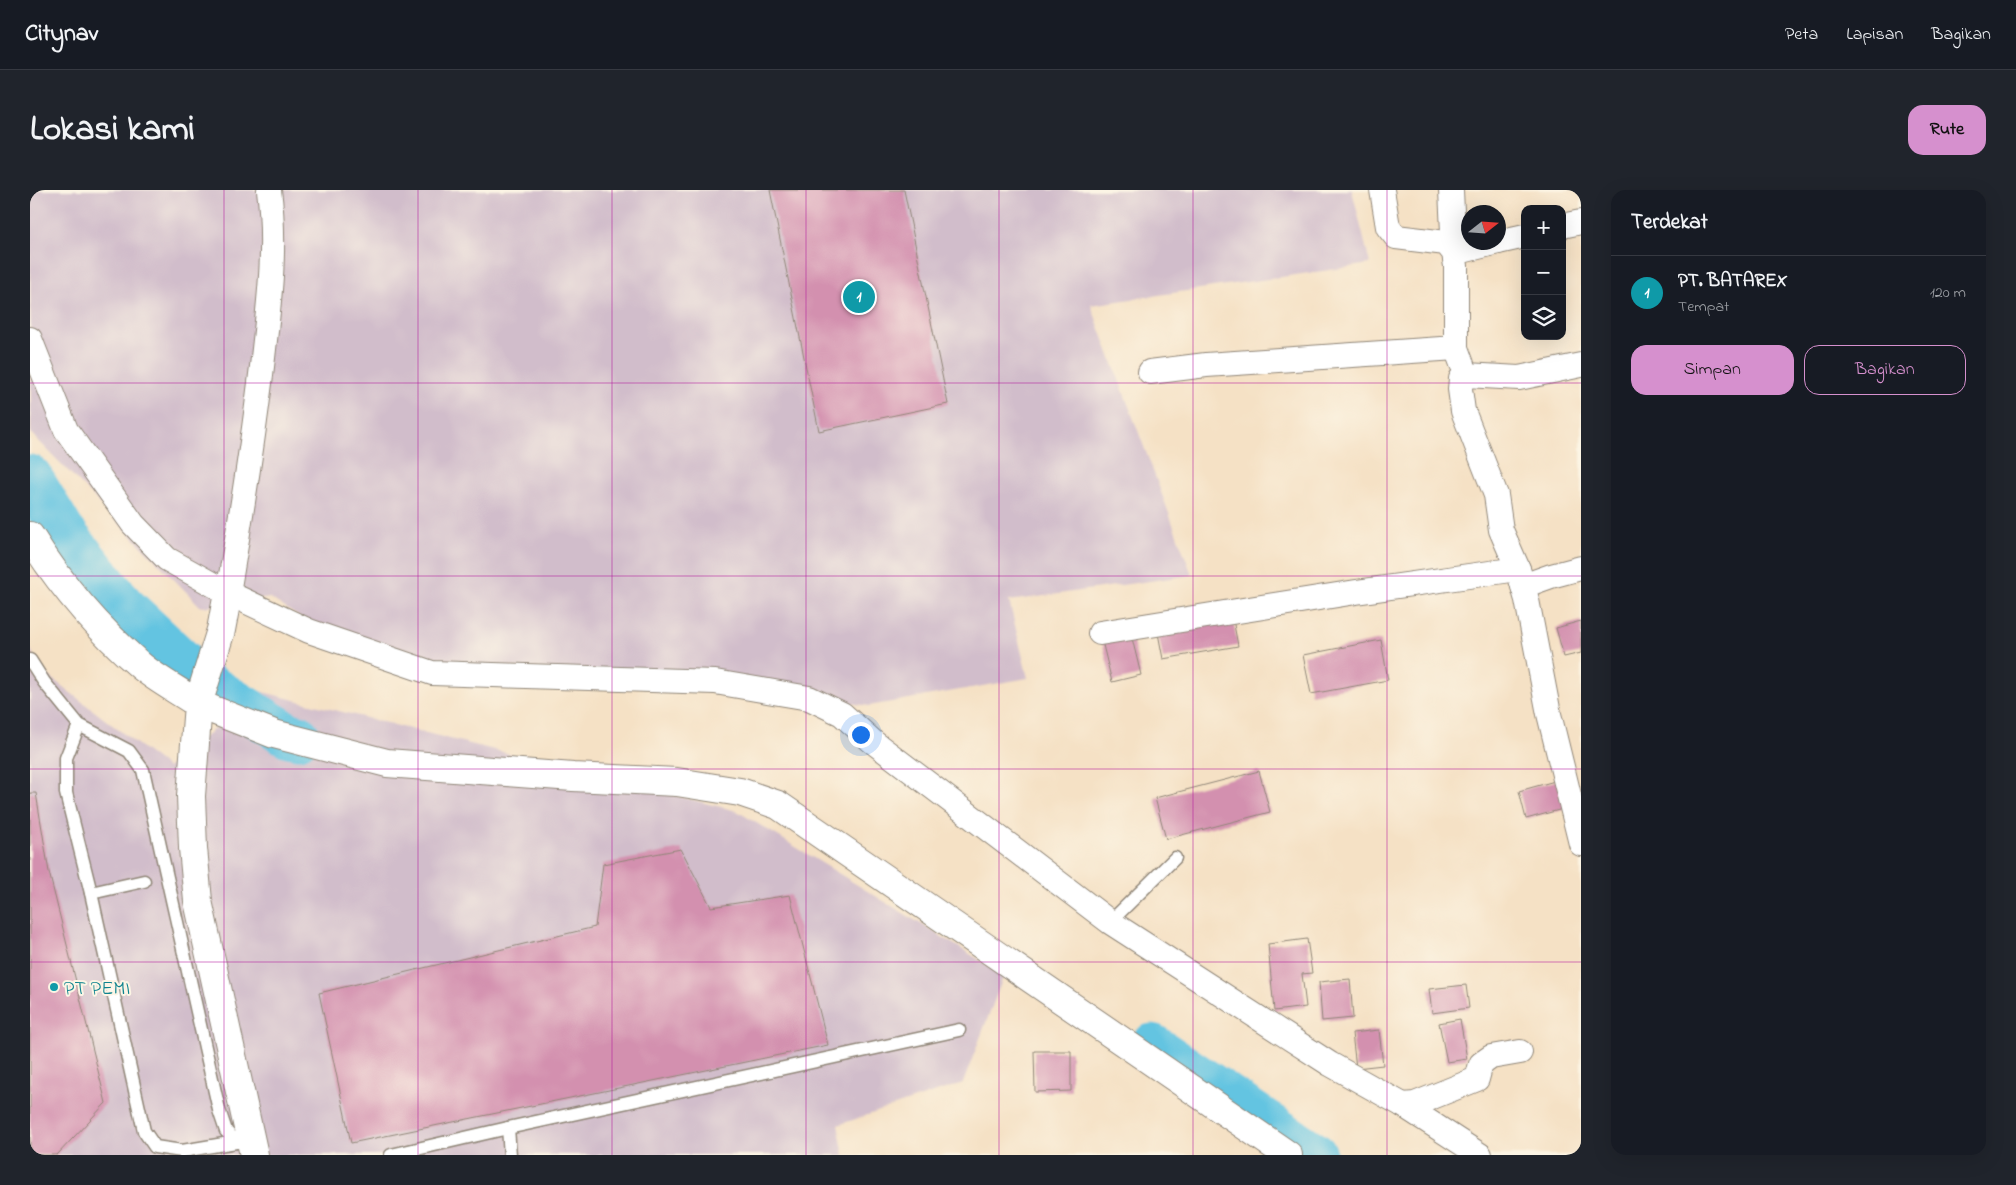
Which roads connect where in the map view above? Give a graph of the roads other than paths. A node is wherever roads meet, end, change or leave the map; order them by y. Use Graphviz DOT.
graph roads {
  1 [pos="269,190"];
  2 [pos="1382,190"];
  3 [pos="1451,190"];
  4 [pos="1581,222"];
  5 [pos="1566,225"];
  6 [pos="1521,237"];
  7 [pos="1506,240"];
  8 [pos="1466,250"];
  9 [pos="1454,253"];
  10 [pos="30,339"];
  11 [pos="1456,348"];
  12 [pos="1581,365"];
  13 [pos="1150,372"];
  14 [pos="1466,375"];
  15 [pos="30,536"];
  16 [pos="1581,568"];
  17 [pos="1521,578"];
  18 [pos="228,593"];
  19 [pos="1100,634"];
  20 [pos="30,660"];
  21 [pos="200,694"];
  22 [pos="79,725"];
  23 [pos="1581,844"];
  24 [pos="1176,858"];
  25 [pos="144,881"];
  26 [pos="91,893"];
  27 [pos="1110,922"];
  28 [pos="959,1030"];
  29 [pos="1520,1052"];
  30 [pos="1403,1104"];
  31 [pos="508,1128"];
  32 [pos="247,1145"];
  33 [pos="392,1155"];
  34 [pos="510,1155"];
  35 [pos="1288,1155"];
  36 [pos="1480,1155"];
  1 -- 18 [label="street"];
  2 -- 9 [label="street"];
  3 -- 9 [label="street"];
  4 -- 5 [label="street"];
  6 -- 7 [label="street"];
  8 -- 9 [label="street"];
  9 -- 11 [label="street"];
  10 -- 18 [label="street"];
  11 -- 13 [label="street"];
  11 -- 14 [label="street"];
  12 -- 14 [label="street"];
  14 -- 17 [label="street"];
  15 -- 21 [label="street"];
  16 -- 17 [label="street"];
  17 -- 19 [label="street"];
  17 -- 23 [label="street"];
  18 -- 21 [label="street"];
  18 -- 27 [label="street"];
  20 -- 22 [label="lane"];
  21 -- 32 [label="street"];
  21 -- 35 [label="street"];
  22 -- 26 [label="lane"];
  22 -- 32 [label="lane"];
  24 -- 27 [label="lane"];
  25 -- 26 [label="lane"];
  26 -- 32 [label="lane"];
  27 -- 30 [label="street"];
  28 -- 31 [label="lane"];
  29 -- 30 [label="street"];
  30 -- 36 [label="street"];
  31 -- 33 [label="lane"];
  31 -- 34 [label="lane"];
}
